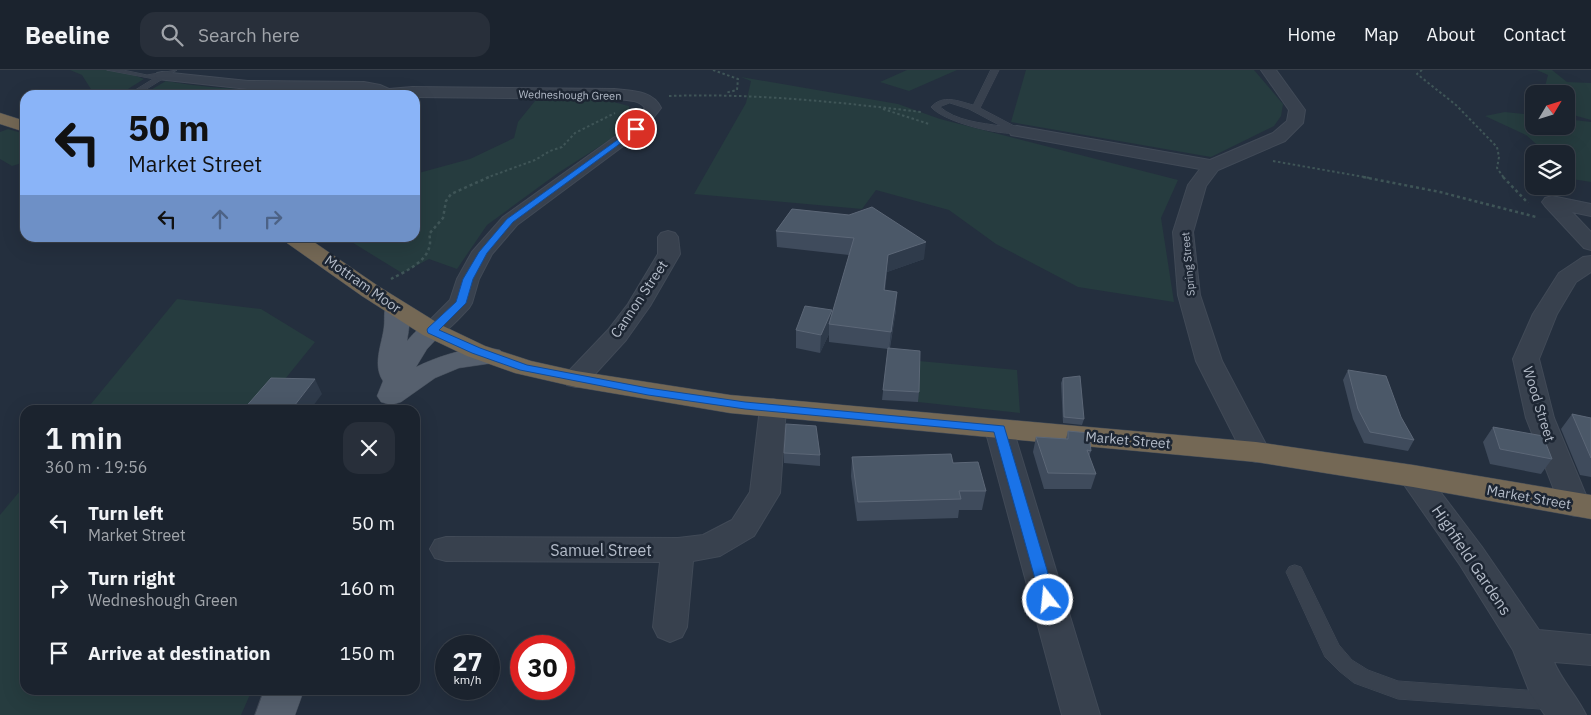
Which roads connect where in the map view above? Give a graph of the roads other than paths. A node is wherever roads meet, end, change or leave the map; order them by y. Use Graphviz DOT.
graph roads {
  1 [pos="111,70"];
  2 [pos="995,70"];
  3 [pos="1268,70"];
  4 [pos="167,73"];
  5 [pos="139,90"];
  6 [pos="376,90"];
  7 [pos="420,94"];
  8 [pos="975,109"];
  9 [pos="0,118"];
  10 [pos="20,124"];
  11 [pos="1017,131"];
  12 [pos="1212,166"];
  13 [pos="1591,210"];
  14 [pos="668,237"];
  15 [pos="301,242"];
  16 [pos="1591,244"];
  17 [pos="1591,262"];
  18 [pos="396,309"];
  19 [pos="432,330"];
  20 [pos="491,356"];
  21 [pos="576,379"];
  22 [pos="390,397"];
  23 [pos="773,408"];
  24 [pos="999,429"];
  25 [pos="1256,452"];
  26 [pos="1414,476"];
  27 [pos="1583,506"];
  28 [pos="446,549"];
  29 [pos="678,550"];
  30 [pos="1295,572"];
  31 [pos="670,627"];
  32 [pos="1529,644"];
  33 [pos="1591,650"];
  34 [pos="282,695"];
  35 [pos="1562,708"];
  36 [pos="275,715"];
  37 [pos="1081,715"];
  1 -- 4 [label="lane"];
  2 -- 8 [label="lane"];
  3 -- 12 [label="street"];
  4 -- 5 [label="lane"];
  4 -- 6 [label="street, Wedneshough Green"];
  7 -- 19 [label="street, Wedneshough Green"];
  8 -- 11 [label="lane"];
  8 -- 11 [label="lane"];
  9 -- 10 [label="highway"];
  11 -- 12 [label="street"];
  12 -- 25 [label="street, Spring Street"];
  13 -- 16 [label="street"];
  14 -- 21 [label="street, Cannon Street"];
  15 -- 18 [label="highway, Mottram Moor"];
  17 -- 27 [label="street, Wood Street"];
  18 -- 19 [label="highway, Mottram Moor"];
  18 -- 22 [label="main road"];
  19 -- 20 [label="highway, Market Street"];
  19 -- 22 [label="main road"];
  20 -- 21 [label="highway, Market Street"];
  20 -- 22 [label="main road"];
  21 -- 23 [label="highway, Market Street"];
  23 -- 24 [label="highway, Market Street"];
  23 -- 29 [label="street, Samuel Street"];
  24 -- 25 [label="highway, Market Street"];
  24 -- 37 [label="street"];
  25 -- 26 [label="highway, Market Street"];
  26 -- 27 [label="highway, Market Street"];
  26 -- 32 [label="street, Highfield Gardens"];
  28 -- 29 [label="street, Samuel Street"];
  29 -- 31 [label="street"];
  30 -- 35 [label="lane"];
  32 -- 33 [label="street"];
  32 -- 35 [label="street, Highfield Gardens"];
  34 -- 36 [label="main road"];
}
